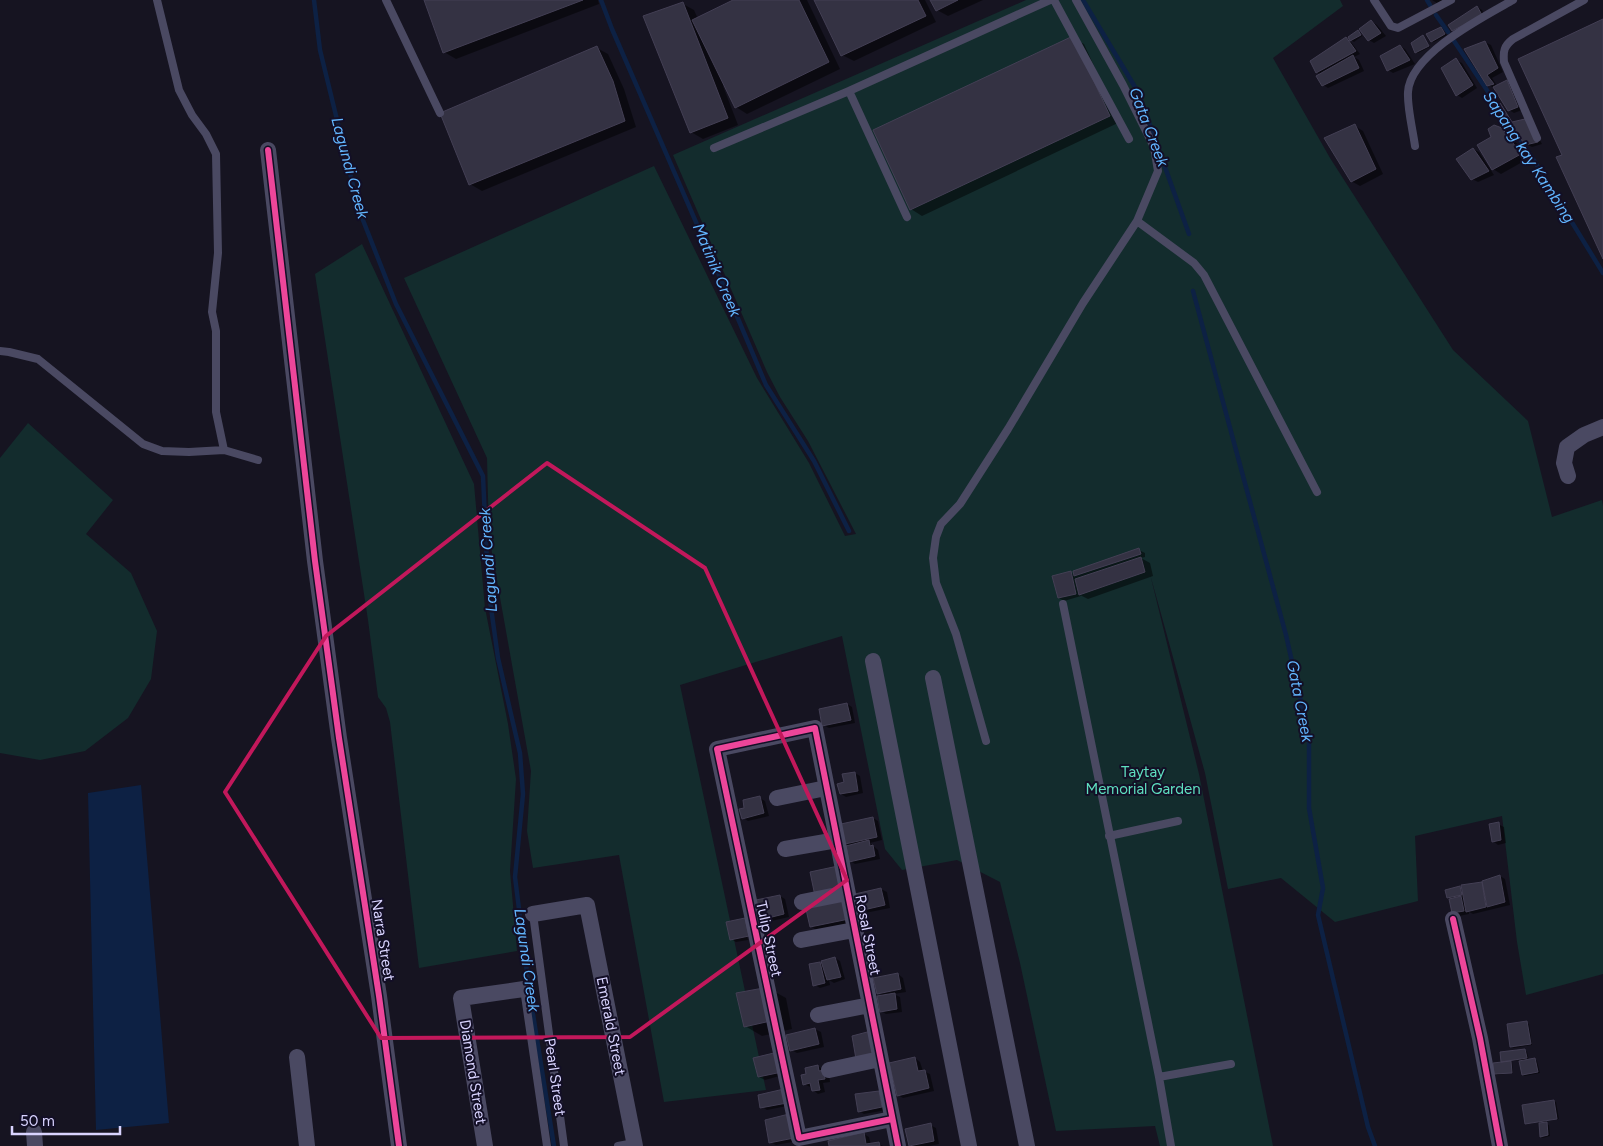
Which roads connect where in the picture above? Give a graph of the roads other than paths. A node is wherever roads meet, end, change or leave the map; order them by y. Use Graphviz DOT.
graph roads {
  1 [pos="157,0"];
  2 [pos="386,0"];
  3 [pos="1052,0"];
  4 [pos="1076,0"];
  5 [pos="1374,0"];
  6 [pos="1451,0"];
  7 [pos="1512,0"];
  8 [pos="1584,0"];
  9 [pos="849,91"];
  10 [pos="440,113"];
  11 [pos="1537,138"];
  12 [pos="1129,139"];
  13 [pos="1415,146"];
  14 [pos="714,148"];
  15 [pos="268,150"];
  16 [pos="907,218"];
  17 [pos="1137,221"];
  18 [pos="0,352"];
  19 [pos="1603,427"];
  20 [pos="224,450"];
  21 [pos="258,460"];
  22 [pos="1568,476"];
  23 [pos="1317,492"];
  24 [pos="1063,604"];
  25 [pos="873,661"];
  26 [pos="933,678"];
  27 [pos="815,728"];
  28 [pos="986,741"];
  29 [pos="826,788"];
  30 [pos="777,798"];
  31 [pos="1178,821"];
  32 [pos="1109,836"];
  33 [pos="837,840"];
  34 [pos="785,849"];
  35 [pos="847,893"];
  36 [pos="802,902"];
  37 [pos="587,905"];
  38 [pos="533,914"];
  39 [pos="1452,920"];
  40 [pos="854,930"];
  41 [pos="801,940"];
  42 [pos="524,989"];
  43 [pos="870,1006"];
  44 [pos="818,1015"];
  45 [pos="297,1057"];
  46 [pos="880,1059"];
  47 [pos="1231,1064"];
  48 [pos="829,1070"];
  49 [pos="1159,1077"];
  50 [pos="892,1120"];
  51 [pos="635,1144"];
  52 [pos="307,1146"];
  53 [pos="398,1146"];
  54 [pos="485,1146"];
  55 [pos="547,1146"];
  56 [pos="564,1146"];
  57 [pos="618,1146"];
  58 [pos="898,1146"];
  59 [pos="969,1146"];
  60 [pos="1024,1146"];
  61 [pos="1171,1146"];
  62 [pos="1500,1146"];
  1 -- 20 [label="lane"];
  2 -- 10 [label="lane"];
  3 -- 9 [label="lane"];
  3 -- 12 [label="lane"];
  4 -- 17 [label="lane"];
  5 -- 6 [label="lane"];
  7 -- 13 [label="lane"];
  8 -- 11 [label="lane"];
  9 -- 14 [label="lane"];
  9 -- 16 [label="lane"];
  15 -- 53 [label="street, Narra Street"];
  17 -- 23 [label="lane"];
  17 -- 28 [label="lane"];
  18 -- 20 [label="lane"];
  19 -- 22 [label="street"];
  20 -- 21 [label="lane"];
  24 -- 32 [label="lane"];
  25 -- 59 [label="street"];
  26 -- 60 [label="street"];
  27 -- 29 [label="street, Rosal Street"];
  27 -- 50 [label="street, Tulip Street"];
  29 -- 30 [label="street"];
  29 -- 33 [label="street, Rosal Street"];
  31 -- 32 [label="lane"];
  32 -- 49 [label="lane"];
  33 -- 34 [label="street"];
  33 -- 35 [label="street, Rosal Street"];
  35 -- 36 [label="street"];
  35 -- 40 [label="street, Rosal Street"];
  37 -- 38 [label="street, Pearl Street"];
  37 -- 51 [label="street, Emerald Street"];
  38 -- 56 [label="lane, Pearl Street"];
  39 -- 62 [label="street"];
  40 -- 41 [label="street"];
  40 -- 43 [label="street, Rosal Street"];
  42 -- 54 [label="street, Diamond Street"];
  42 -- 55 [label="lane"];
  43 -- 44 [label="street"];
  43 -- 46 [label="street, Rosal Street"];
  45 -- 52 [label="street"];
  46 -- 48 [label="street"];
  46 -- 50 [label="street, Rosal Street"];
  47 -- 49 [label="lane"];
  49 -- 61 [label="lane"];
  50 -- 58 [label="street, Rosal Street"];
  51 -- 57 [label="lane"];
}
